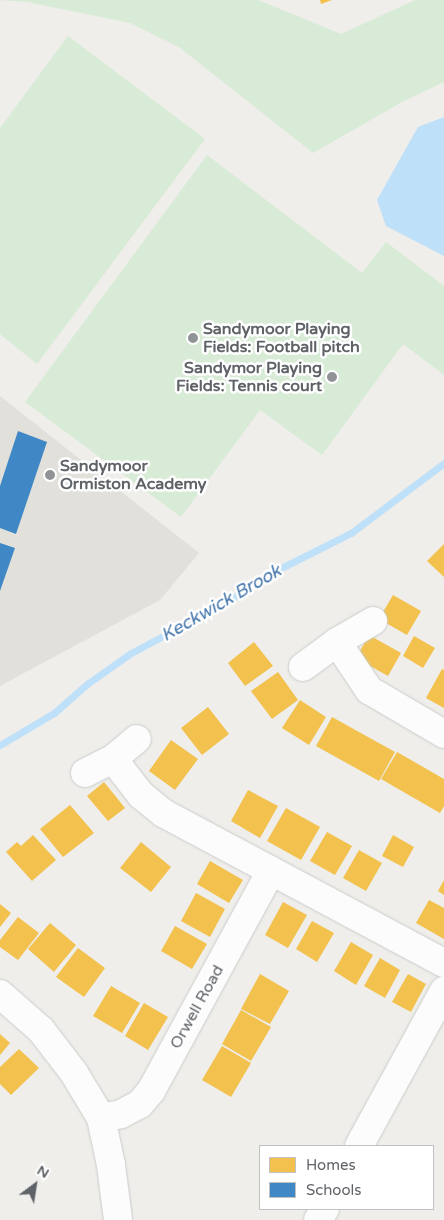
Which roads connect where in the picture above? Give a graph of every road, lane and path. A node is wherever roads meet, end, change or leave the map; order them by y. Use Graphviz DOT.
graph roads {
  1 [pos="373,621"];
  2 [pos="337,642"];
  3 [pos="303,667"];
  4 [pos="444,734"];
  5 [pos="137,739"];
  6 [pos="113,759"];
  7 [pos="85,773"];
  8 [pos="271,871"];
  9 [pos="444,964"];
  10 [pos="444,991"];
  11 [pos="0,994"];
  12 [pos="101,1118"];
  13 [pos="360,1145"];
  14 [pos="118,1220"];
  1 -- 2 [label="street"];
  2 -- 3 [label="street"];
  2 -- 4 [label="street"];
  5 -- 6 [label="street"];
  6 -- 7 [label="street"];
  6 -- 8 [label="street"];
  8 -- 9 [label="street"];
  8 -- 12 [label="street, Orwell Road"];
  10 -- 13 [label="street"];
  11 -- 12 [label="street"];
  12 -- 14 [label="street"];
}
